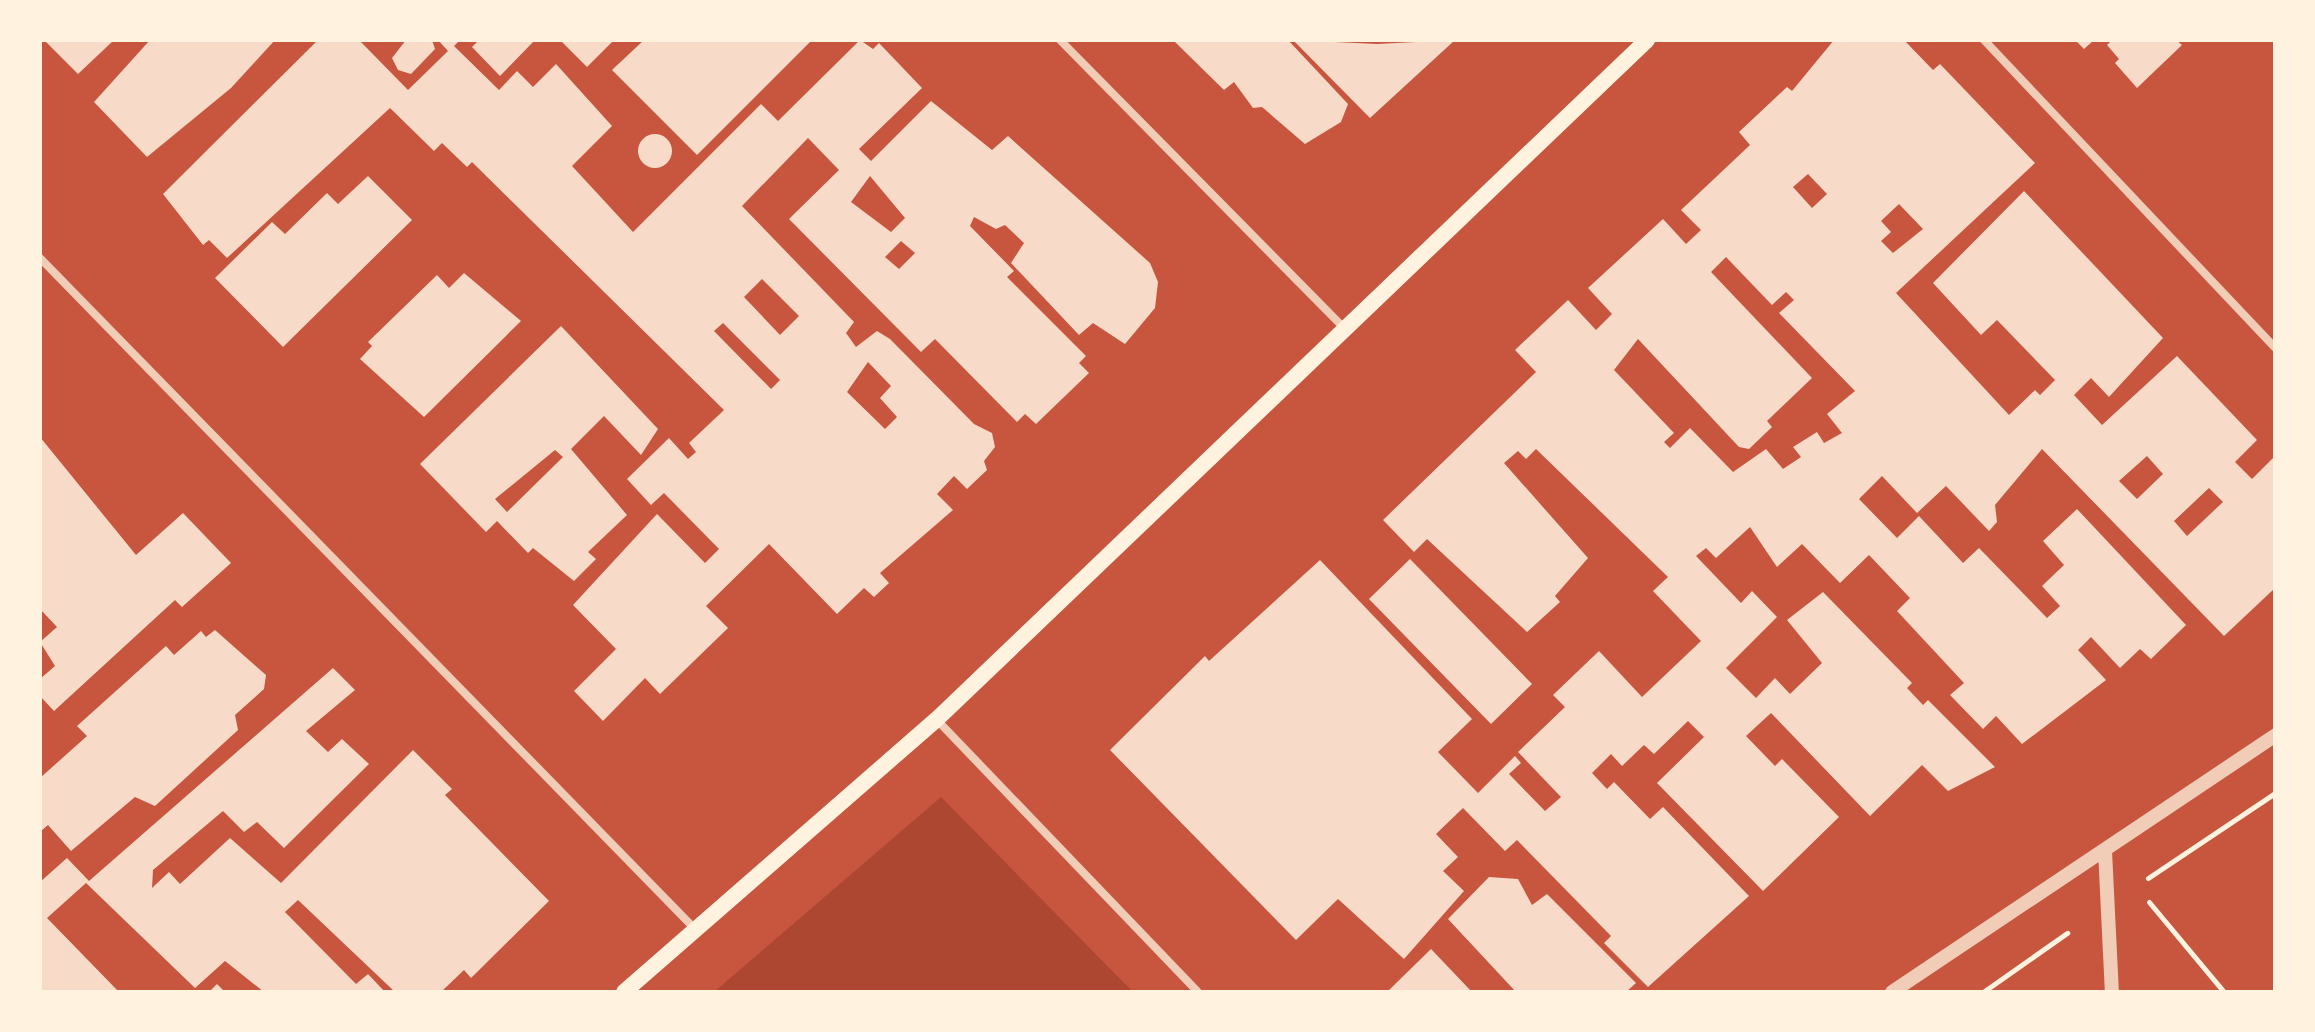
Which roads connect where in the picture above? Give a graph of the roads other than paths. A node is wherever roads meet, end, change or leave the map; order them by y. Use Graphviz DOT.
graph roads {
  1 [pos="1060,40"];
  2 [pos="1647,40"];
  3 [pos="1984,40"];
  4 [pos="40,258"];
  5 [pos="1347,332"];
  6 [pos="2275,348"];
  7 [pos="936,720"];
  8 [pos="2275,736"];
  9 [pos="2105,851"];
  10 [pos="697,931"];
  11 [pos="624,992"];
  12 [pos="1198,992"];
  13 [pos="1892,992"];
  14 [pos="2112,992"];
  1 -- 5 [label="street"];
  2 -- 5 [label="main road"];
  3 -- 6 [label="street"];
  4 -- 10 [label="street"];
  5 -- 7 [label="main road"];
  7 -- 10 [label="main road"];
  7 -- 12 [label="street"];
  8 -- 9 [label="street"];
  9 -- 13 [label="street"];
  9 -- 14 [label="street"];
  10 -- 11 [label="main road"];
}
